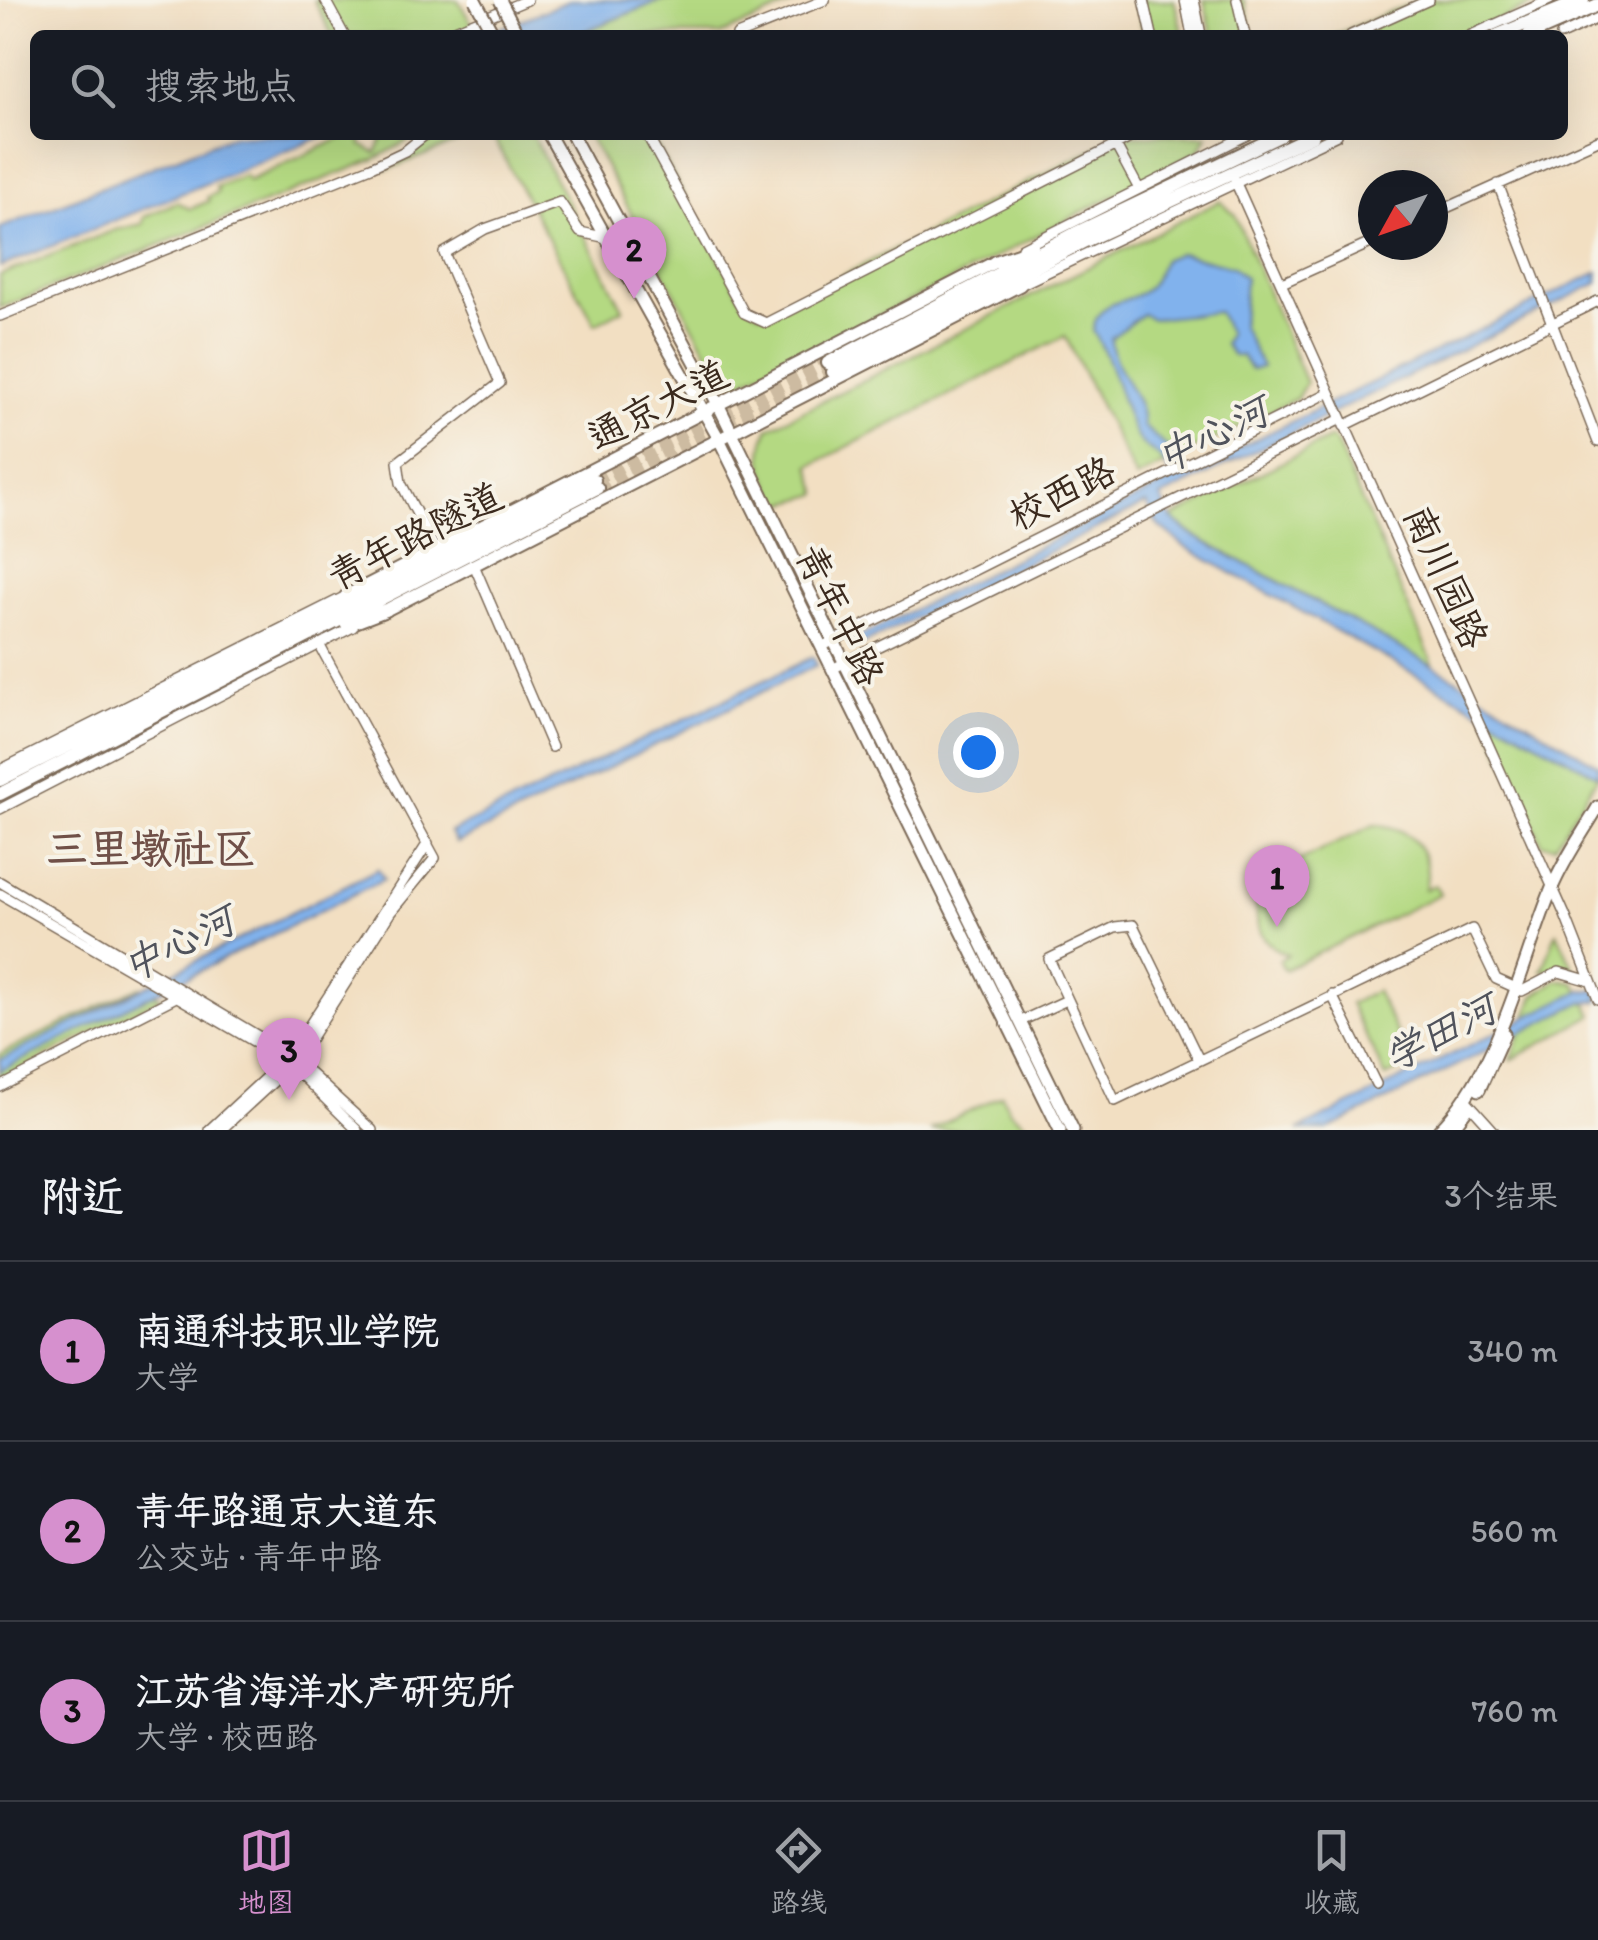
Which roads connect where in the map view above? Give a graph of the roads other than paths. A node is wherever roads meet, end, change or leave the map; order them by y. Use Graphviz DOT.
graph roads {
  1 [pos="324,0"];
  2 [pos="475,0"];
  3 [pos="500,0"];
  4 [pos="527,0"];
  5 [pos="824,0"];
  6 [pos="1144,0"];
  7 [pos="1186,0"];
  8 [pos="1194,0"];
  9 [pos="1236,0"];
  10 [pos="1429,0"];
  11 [pos="1550,0"];
  12 [pos="1568,0"];
  13 [pos="1583,0"];
  14 [pos="1598,4"];
  15 [pos="1598,15"];
  16 [pos="341,30"];
  17 [pos="456,30"];
  18 [pos="491,30"];
  19 [pos="515,30"];
  20 [pos="749,30"];
  21 [pos="1151,30"];
  22 [pos="1191,30"];
  23 [pos="1201,30"];
  24 [pos="1244,30"];
  25 [pos="1362,30"];
  26 [pos="1483,30"];
  27 [pos="1508,30"];
  28 [pos="1510,30"];
  29 [pos="1543,30"];
  30 [pos="1549,30"];
  31 [pos="1568,31"];
  32 [pos="420,140"];
  33 [pos="551,140"];
  34 [pos="575,140"];
  35 [pos="649,140"];
  36 [pos="1127,140"];
  37 [pos="1272,140"];
  38 [pos="1302,140"];
  39 [pos="1326,140"];
  40 [pos="1598,140"];
  41 [pos="1223,142"];
  42 [pos="1116,146"];
  43 [pos="1234,181"];
  44 [pos="1498,184"];
  45 [pos="1138,187"];
  46 [pos="1448,207"];
  47 [pos="1081,237"];
  48 [pos="607,238"];
  49 [pos="1358,249"];
  50 [pos="995,262"];
  51 [pos="1282,284"];
  52 [pos="1020,285"];
  53 [pos="1598,301"];
  54 [pos="0,316"];
  55 [pos="1550,324"];
  56 [pos="831,368"];
  57 [pos="770,382"];
  58 [pos="1330,395"];
  59 [pos="719,406"];
  60 [pos="777,407"];
  61 [pos="705,413"];
  62 [pos="1342,420"];
  63 [pos="732,432"];
  64 [pos="654,439"];
  65 [pos="719,439"];
  66 [pos="1598,442"];
  67 [pos="669,462"];
  68 [pos="595,484"];
  69 [pos="436,551"];
  70 [pos="474,565"];
  71 [pos="346,596"];
  72 [pos="386,610"];
  73 [pos="828,643"];
  74 [pos="320,646"];
  75 [pos="267,651"];
  76 [pos="839,666"];
  77 [pos="552,747"];
  78 [pos="0,770"];
  79 [pos="0,780"];
  80 [pos="0,794"];
  81 [pos="1598,807"];
  82 [pos="0,808"];
  83 [pos="1598,822"];
  84 [pos="428,843"];
  85 [pos="0,882"];
  86 [pos="1554,892"];
  87 [pos="0,894"];
  88 [pos="1592,985"];
  89 [pos="1519,990"];
  90 [pos="178,996"];
  91 [pos="1332,996"];
  92 [pos="1068,1000"];
  93 [pos="1598,1000"];
  94 [pos="1020,1021"];
  95 [pos="291,1060"];
  96 [pos="1198,1060"];
  97 [pos="1376,1084"];
  98 [pos="0,1087"];
  99 [pos="1468,1101"];
  100 [pos="210,1130"];
  101 [pos="221,1130"];
  102 [pos="358,1130"];
  103 [pos="372,1130"];
  104 [pos="1060,1130"];
  105 [pos="1073,1130"];
  106 [pos="1440,1130"];
  107 [pos="1451,1130"];
  108 [pos="1494,1130"];
  1 -- 16 [label="street"];
  2 -- 18 [label="main road, bridge"];
  3 -- 19 [label="main road, bridge"];
  4 -- 17 [label="street"];
  5 -- 20 [label="street"];
  6 -- 21 [label="street"];
  7 -- 22 [label="street"];
  8 -- 23 [label="street"];
  9 -- 24 [label="street"];
  10 -- 25 [label="street"];
  11 -- 26 [label="street"];
  12 -- 27 [label="highway"];
  13 -- 28 [label="highway"];
  14 -- 29 [label="highway"];
  15 -- 30 [label="highway"];
  15 -- 31 [label="street"];
  32 -- 54 [label="street"];
  33 -- 48 [label="main road, 青年中路"];
  34 -- 59 [label="main road, 青年中路"];
  35 -- 42 [label="street"];
  36 -- 42 [label="street"];
  37 -- 47 [label="highway"];
  38 -- 47 [label="highway"];
  39 -- 43 [label="street"];
  40 -- 44 [label="street"];
  41 -- 45 [label="street"];
  42 -- 45 [label="street"];
  43 -- 51 [label="street, 南川园路"];
  43 -- 52 [label="street"];
  44 -- 46 [label="street"];
  44 -- 55 [label="street"];
  45 -- 50 [label="street"];
  47 -- 50 [label="highway"];
  47 -- 52 [label="highway"];
  47 -- 56 [label="highway"];
  48 -- 61 [label="main road, 青年中路"];
  48 -- 69 [label="street"];
  49 -- 51 [label="street"];
  50 -- 57 [label="main road, 通京大道"];
  51 -- 58 [label="street, 南川园路"];
  52 -- 60 [label="main road, 通京大道"];
  53 -- 55 [label="street, 校西路"];
  55 -- 62 [label="street, 校西路"];
  55 -- 66 [label="street"];
  57 -- 59 [label="main road, 通京大道"];
  57 -- 60 [label="main road"];
  58 -- 62 [label="street, 南川园路"];
  58 -- 73 [label="street, 校西路"];
  59 -- 61 [label="main road, 通京大道"];
  59 -- 63 [label="main road, 青年中路"];
  60 -- 63 [label="main road, 通京大道"];
  61 -- 64 [label="main road, 通京大道"];
  61 -- 65 [label="main road, 青年中路"];
  62 -- 76 [label="street, 校西路"];
  62 -- 86 [label="street, 南川园路"];
  63 -- 65 [label="main road, 通京大道"];
  63 -- 73 [label="main road, 青年中路"];
  64 -- 67 [label="main road"];
  64 -- 69 [label="main road, 通京大道"];
  65 -- 67 [label="main road, 通京大道"];
  65 -- 73 [label="main road, 青年中路"];
  67 -- 70 [label="main road, 通京大道"];
  68 -- 75 [label="highway, 青年路隧道"];
  69 -- 71 [label="main road, 通京大道"];
  70 -- 72 [label="main road, 通京大道"];
  70 -- 77 [label="street"];
  71 -- 75 [label="highway"];
  71 -- 78 [label="street"];
  72 -- 74 [label="street"];
  72 -- 75 [label="highway"];
  73 -- 76 [label="main road, 青年中路"];
  74 -- 82 [label="street"];
  74 -- 84 [label="street"];
  75 -- 79 [label="highway"];
  75 -- 80 [label="highway"];
  76 -- 94 [label="main road, 青年中路"];
  76 -- 104 [label="main road, 青年中路"];
  81 -- 86 [label="main road"];
  83 -- 86 [label="main road"];
  84 -- 95 [label="street"];
  84 -- 95 [label="street"];
  85 -- 95 [label="street"];
  86 -- 88 [label="street, 南川园路"];
  86 -- 89 [label="main road"];
  87 -- 90 [label="street"];
  88 -- 89 [label="street"];
  88 -- 93 [label="street, 南川园路"];
  89 -- 91 [label="street"];
  89 -- 99 [label="main road"];
  90 -- 95 [label="street"];
  90 -- 98 [label="street"];
  91 -- 96 [label="street"];
  91 -- 97 [label="street"];
  92 -- 94 [label="street"];
  92 -- 96 [label="street"];
  92 -- 96 [label="street"];
  94 -- 105 [label="main road, 青年中路"];
  95 -- 100 [label="street"];
  95 -- 101 [label="street"];
  95 -- 102 [label="street"];
  95 -- 103 [label="street"];
  99 -- 106 [label="main road"];
  99 -- 107 [label="main road"];
  99 -- 108 [label="street"];
}
